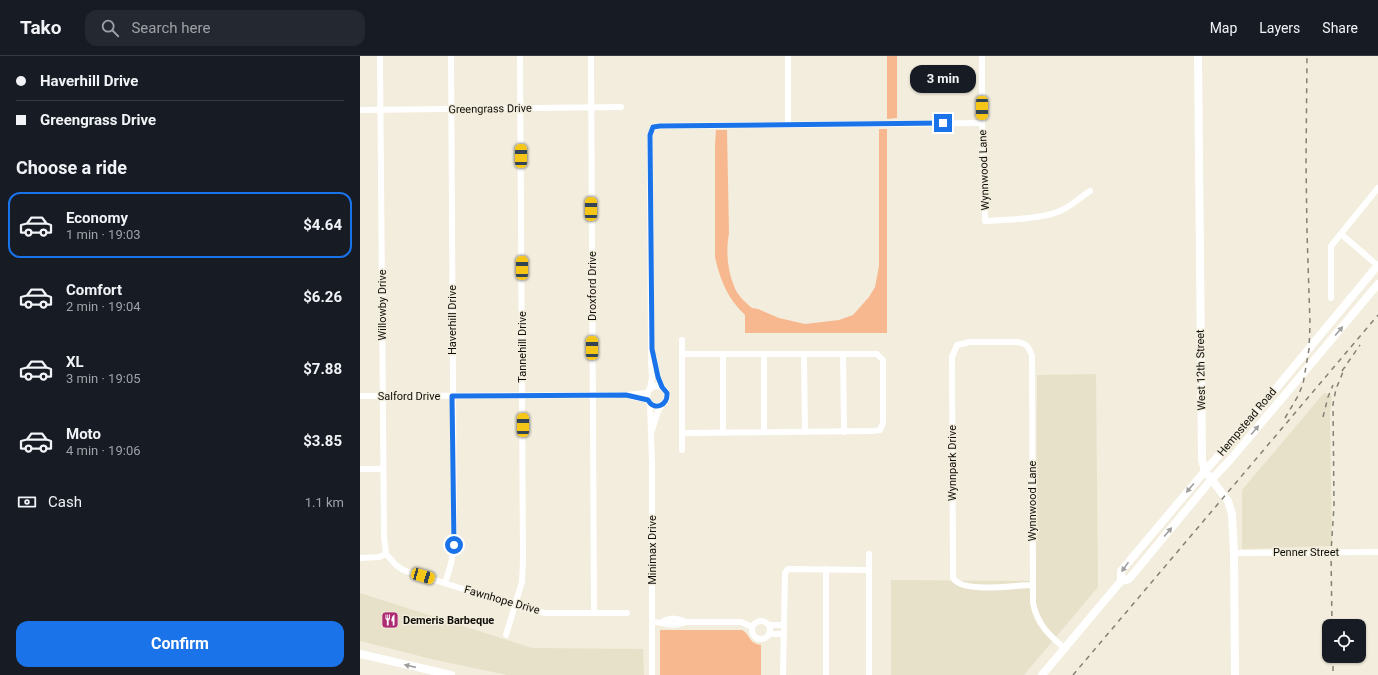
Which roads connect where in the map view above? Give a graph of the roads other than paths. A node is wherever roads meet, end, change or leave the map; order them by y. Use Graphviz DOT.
graph roads {
  1 [pos="380,56"];
  2 [pos="450,56"];
  3 [pos="520,56"];
  4 [pos="591,56"];
  5 [pos="788,56"];
  6 [pos="982,56"];
  7 [pos="1198,56"];
  8 [pos="591,107"];
  9 [pos="621,107"];
  10 [pos="521,108"];
  11 [pos="451,109"];
  12 [pos="360,110"];
  13 [pos="380,110"];
  14 [pos="982,123"];
  15 [pos="788,124"];
  16 [pos="1378,188"];
  17 [pos="1090,190"];
  18 [pos="1340,234"];
  19 [pos="1378,265"];
  20 [pos="1378,284"];
  21 [pos="1331,298"];
  22 [pos="682,340"];
  23 [pos="957,344"];
  24 [pos="1311,346"];
  25 [pos="652,349"];
  26 [pos="682,354"];
  27 [pos="723,354"];
  28 [pos="764,354"];
  29 [pos="804,354"];
  30 [pos="843,354"];
  31 [pos="1309,366"];
  32 [pos="1282,380"];
  33 [pos="662,387"];
  34 [pos="1291,388"];
  35 [pos="649,391"];
  36 [pos="592,394"];
  37 [pos="522,395"];
  38 [pos="626,395"];
  39 [pos="360,396"];
  40 [pos="382,396"];
  41 [pos="452,396"];
  42 [pos="649,401"];
  43 [pos="662,405"];
  44 [pos="652,430"];
  45 [pos="723,432"];
  46 [pos="764,432"];
  47 [pos="805,432"];
  48 [pos="844,432"];
  49 [pos="682,433"];
  50 [pos="682,450"];
  51 [pos="360,469"];
  52 [pos="383,469"];
  53 [pos="1205,471"];
  54 [pos="1211,480"];
  55 [pos="1378,552"];
  56 [pos="1234,553"];
  57 [pos="386,554"];
  58 [pos="869,554"];
  59 [pos="360,558"];
  60 [pos="826,569"];
  61 [pos="869,570"];
  62 [pos="1121,581"];
  63 [pos="445,583"];
  64 [pos="1032,585"];
  65 [pos="515,606"];
  66 [pos="594,613"];
  67 [pos="627,613"];
  68 [pos="652,622"];
  69 [pos="769,625"];
  70 [pos="784,625"];
  71 [pos="752,627"];
  72 [pos="770,634"];
  73 [pos="784,634"];
  74 [pos="506,636"];
  75 [pos="1064,648"];
  76 [pos="360,654"];
  77 [pos="652,674"];
  78 [pos="451,675"];
  79 [pos="783,675"];
  80 [pos="826,675"];
  81 [pos="869,675"];
  82 [pos="1042,675"];
  83 [pos="1235,675"];
  1 -- 13 [label="street, Willowby Drive"];
  2 -- 11 [label="street, Haverhill Drive"];
  3 -- 10 [label="street, Tannehill Drive"];
  4 -- 8 [label="street, Droxford Drive"];
  5 -- 15 [label="street"];
  6 -- 14 [label="street, Wynnwood Lane"];
  7 -- 53 [label="main road, West 12th Street"];
  8 -- 9 [label="street, Greengrass Drive"];
  8 -- 10 [label="street, Greengrass Drive"];
  8 -- 36 [label="street, Droxford Drive"];
  10 -- 11 [label="street, Greengrass Drive"];
  10 -- 37 [label="street, Tannehill Drive"];
  11 -- 13 [label="street, Greengrass Drive"];
  11 -- 41 [label="street, Haverhill Drive"];
  12 -- 13 [label="street, Greengrass Drive"];
  13 -- 40 [label="street, Willowby Drive"];
  14 -- 15 [label="street"];
  14 -- 17 [label="street, Wynnwood Lane"];
  15 -- 25 [label="street"];
  16 -- 18 [label="street"];
  18 -- 19 [label="street"];
  18 -- 21 [label="street"];
  19 -- 24 [label="main road, Hempstead Road"];
  31 -- 20 [label="main road, Hempstead Road, one-way"];
  22 -- 26 [label="street"];
  23 -- 64 [label="street, Wynnwood Lane"];
  23 -- 64 [label="street, Wynnpark Drive"];
  24 -- 31 [label="main road"];
  24 -- 32 [label="main road, Hempstead Road"];
  25 -- 33 [label="street"];
  25 -- 35 [label="street"];
  26 -- 27 [label="street"];
  26 -- 49 [label="street"];
  27 -- 28 [label="street"];
  27 -- 45 [label="street"];
  28 -- 29 [label="street"];
  28 -- 46 [label="street"];
  29 -- 30 [label="street"];
  29 -- 47 [label="street"];
  30 -- 48 [label="street"];
  30 -- 48 [label="street"];
  31 -- 34 [label="main road, Hempstead Road"];
  32 -- 34 [label="main road"];
  32 -- 53 [label="main road, Hempstead Road"];
  33 -- 35 [label="street"];
  33 -- 43 [label="street"];
  54 -- 34 [label="main road, Hempstead Road, one-way"];
  35 -- 38 [label="street, Salford Drive"];
  35 -- 42 [label="street"];
  36 -- 37 [label="street, Salford Drive"];
  36 -- 38 [label="street, Salford Drive"];
  36 -- 66 [label="street, Droxford Drive"];
  37 -- 41 [label="street, Salford Drive"];
  37 -- 65 [label="street, Tannehill Drive"];
  38 -- 42 [label="street, Salford Drive"];
  39 -- 40 [label="street, Salford Drive"];
  40 -- 41 [label="street, Salford Drive"];
  40 -- 52 [label="street, Willowby Drive"];
  41 -- 63 [label="street, Haverhill Drive"];
  42 -- 43 [label="street"];
  42 -- 44 [label="street, Minimax Drive"];
  43 -- 44 [label="street, Minimax Drive"];
  44 -- 68 [label="street, Minimax Drive"];
  45 -- 46 [label="street"];
  45 -- 49 [label="street"];
  46 -- 47 [label="street"];
  47 -- 48 [label="street"];
  49 -- 50 [label="street"];
  51 -- 52 [label="street"];
  52 -- 57 [label="street, Willowby Drive"];
  53 -- 54 [label="main road, West 12th Street"];
  53 -- 62 [label="main road, Hempstead Road, one-way"];
  54 -- 56 [label="main road, West 12th Street"];
  62 -- 54 [label="main road, Hempstead Road, one-way"];
  55 -- 56 [label="street, Penner Street"];
  56 -- 83 [label="main road, West 12th Street"];
  57 -- 59 [label="street"];
  57 -- 63 [label="street, Fawnhope Drive"];
  58 -- 61 [label="street"];
  60 -- 61 [label="street"];
  60 -- 70 [label="street"];
  60 -- 80 [label="street"];
  61 -- 81 [label="street"];
  62 -- 75 [label="main road, Hempstead Road"];
  63 -- 65 [label="street, Fawnhope Drive"];
  64 -- 75 [label="street, Wynnwood Lane"];
  65 -- 66 [label="street, Fawnhope Drive"];
  65 -- 74 [label="street, Tannehill Drive"];
  66 -- 67 [label="street, Fawnhope Drive"];
  68 -- 71 [label="street"];
  68 -- 77 [label="street, Minimax Drive"];
  69 -- 70 [label="street"];
  69 -- 71 [label="street"];
  69 -- 72 [label="street"];
  70 -- 73 [label="street"];
  71 -- 72 [label="street"];
  72 -- 73 [label="street"];
  73 -- 79 [label="street"];
  75 -- 82 [label="main road, Hempstead Road"];
  78 -- 76 [label="main road, one-way"];
}
